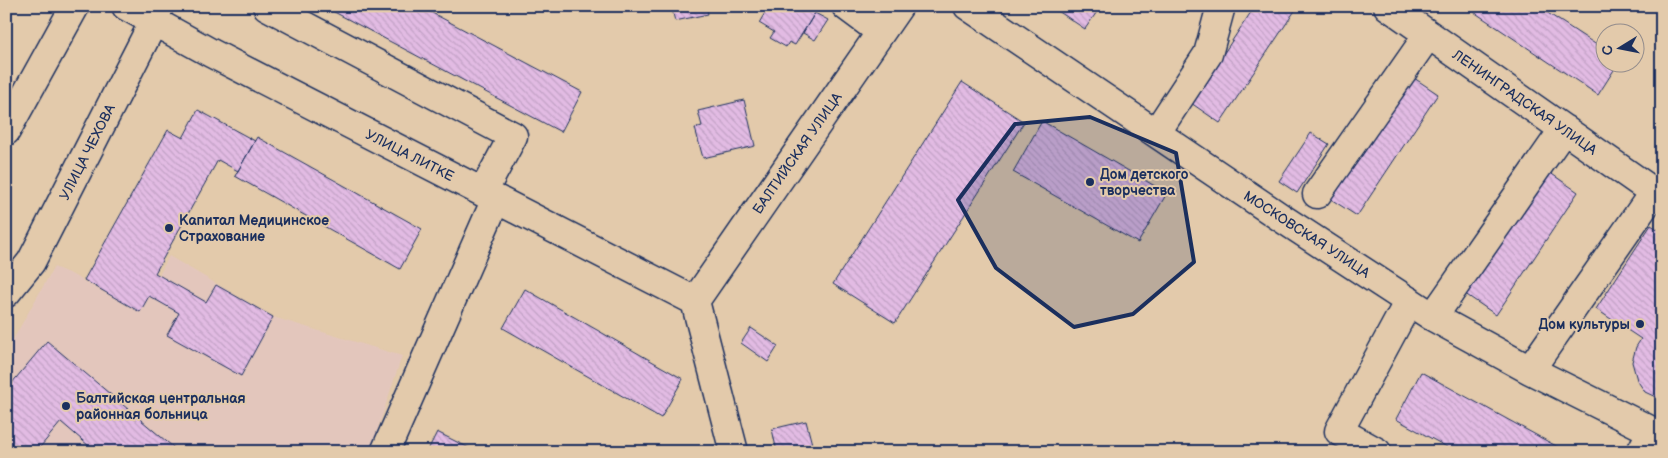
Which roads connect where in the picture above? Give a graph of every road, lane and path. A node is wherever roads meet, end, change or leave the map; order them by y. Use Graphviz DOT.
graph roads {
  1 [pos="75,6"];
  2 [pos="126,6"];
  3 [pos="267,6"];
  4 [pos="846,6"];
  5 [pos="899,6"];
  6 [pos="968,6"];
  7 [pos="1221,6"];
  8 [pos="1388,6"];
  9 [pos="157,14"];
  10 [pos="881,32"];
  11 [pos="1428,34"];
  12 [pos="1564,130"];
  13 [pos="6,131"];
  14 [pos="1156,133"];
  15 [pos="1317,194"];
  16 [pos="489,195"];
  17 [pos="1658,195"];
  18 [pos="6,293"];
  19 [pos="695,301"];
  20 [pos="1409,301"];
  21 [pos="1433,317"];
  22 [pos="1530,370"];
  23 [pos="1652,440"];
  24 [pos="385,452"];
  25 [pos="734,452"];
  26 [pos="1377,452"];
  1 -- 13 [label="street"];
  2 -- 9 [label="street, УЛИЦА ЛИТКЕ"];
  3 -- 16 [label="street"];
  4 -- 10 [label="street"];
  5 -- 10 [label="street, БАЛТИЙСКАЯ УЛИЦА"];
  6 -- 14 [label="street, МОСКОВСКАЯ УЛИЦА"];
  7 -- 14 [label="street"];
  8 -- 11 [label="street, ЛЕНИНГРАДСКАЯ УЛИЦА"];
  9 -- 16 [label="street, УЛИЦА ЛИТКЕ"];
  9 -- 18 [label="street, УЛИЦА ЧЕХОВА"];
  10 -- 19 [label="street, БАЛТИЙСКАЯ УЛИЦА"];
  11 -- 12 [label="street, ЛЕНИНГРАДСКАЯ УЛИЦА"];
  11 -- 15 [label="street"];
  12 -- 17 [label="street, ЛЕНИНГРАДСКАЯ УЛИЦА"];
  12 -- 21 [label="street"];
  14 -- 20 [label="street, МОСКОВСКАЯ УЛИЦА"];
  16 -- 19 [label="street, УЛИЦА ЛИТКЕ"];
  16 -- 24 [label="street"];
  17 -- 22 [label="street"];
  19 -- 25 [label="street"];
  20 -- 21 [label="street, МОСКОВСКАЯ УЛИЦА"];
  20 -- 26 [label="street"];
  21 -- 22 [label="street, МОСКОВСКАЯ УЛИЦА"];
  22 -- 23 [label="street, МОСКОВСКАЯ УЛИЦА"];
}
